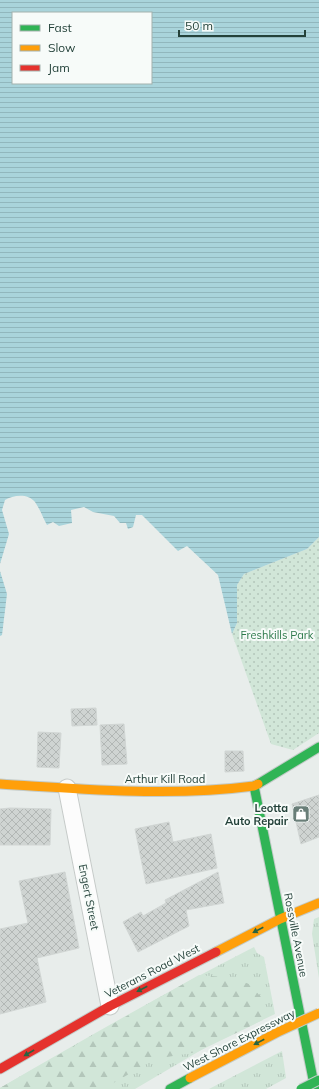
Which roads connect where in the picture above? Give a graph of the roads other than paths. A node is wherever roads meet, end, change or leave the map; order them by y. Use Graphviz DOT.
graph roads {
  1 [pos="319,747"];
  2 [pos="0,784"];
  3 [pos="254,786"];
  4 [pos="68,788"];
  5 [pos="319,903"];
  6 [pos="280,919"];
  7 [pos="110,1006"];
  8 [pos="319,1013"];
  9 [pos="0,1069"];
  10 [pos="319,1080"];
  11 [pos="170,1089"];
  12 [pos="301,1089"];
  13 [pos="315,1089"];
  1 -- 3 [label="main road, Arthur Kill Road"];
  2 -- 4 [label="main road, Arthur Kill Road"];
  3 -- 4 [label="main road, Arthur Kill Road"];
  3 -- 6 [label="main road, Rossville Avenue"];
  4 -- 7 [label="street, Engert Street"];
  5 -- 6 [label="main road, Veterans Road West"];
  6 -- 7 [label="main road, Veterans Road West, one-way"];
  6 -- 13 [label="main road, Rossville Avenue"];
  7 -- 9 [label="main road, Veterans Road West, one-way"];
  8 -- 11 [label="main road, West Shore Expressway, one-way, bridge"];
  10 -- 12 [label="main road, bridge"];
}
